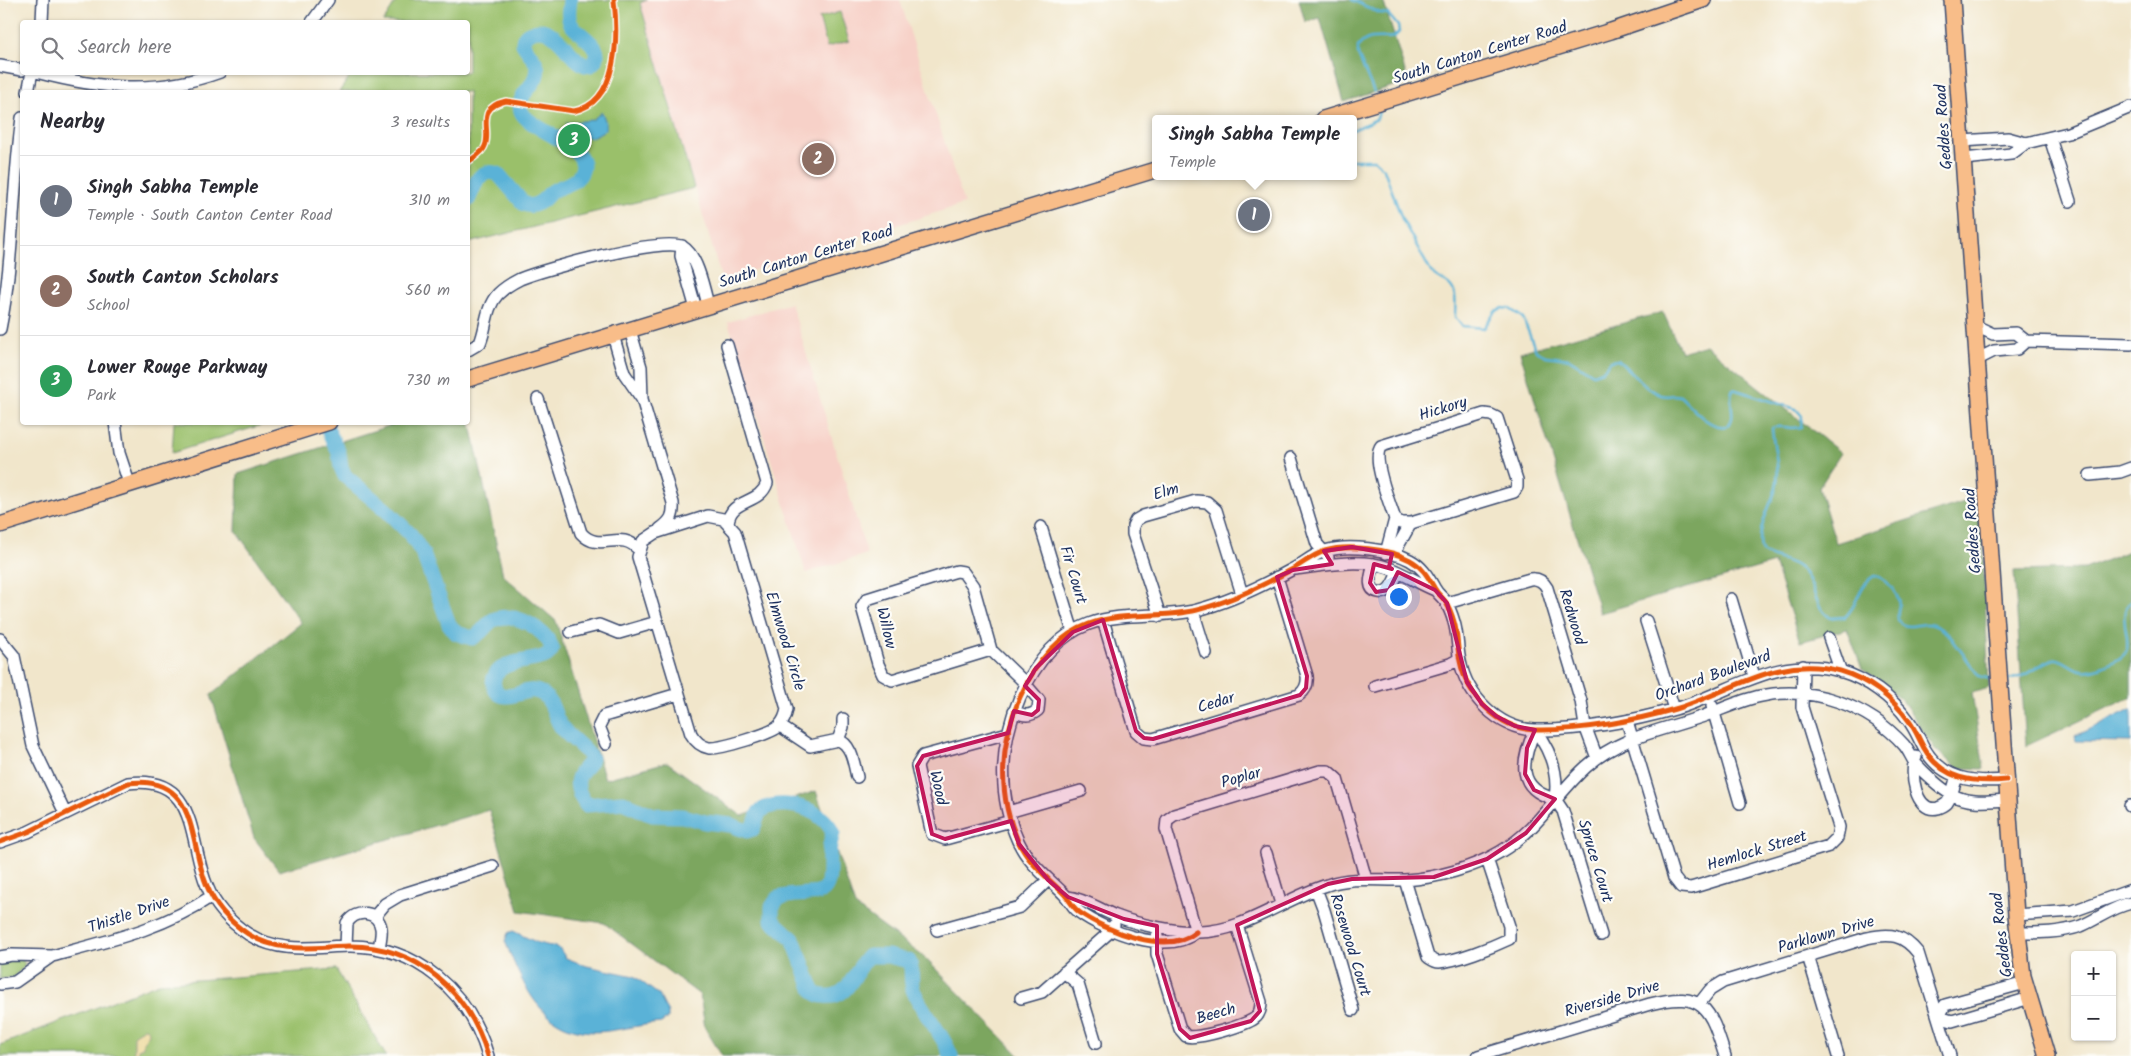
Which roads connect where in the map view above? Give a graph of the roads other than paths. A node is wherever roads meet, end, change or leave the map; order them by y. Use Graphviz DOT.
graph roads {
  1 [pos="43,0"];
  2 [pos="328,0"];
  3 [pos="1704,0"];
  4 [pos="1952,0"];
  5 [pos="42,20"];
  6 [pos="313,20"];
  7 [pos="0,66"];
  8 [pos="20,70"];
  9 [pos="31,75"];
  10 [pos="51,75"];
  11 [pos="211,75"];
  12 [pos="28,90"];
  13 [pos="140,90"];
  14 [pos="2131,107"];
  15 [pos="1336,115"];
  16 [pos="20,135"];
  17 [pos="2050,138"];
  18 [pos="1962,141"];
  19 [pos="2026,143"];
  20 [pos="1964,159"];
  21 [pos="1152,171"];
  22 [pos="2070,201"];
  23 [pos="702,307"];
  24 [pos="1976,326"];
  25 [pos="0,329"];
  26 [pos="630,330"];
  27 [pos="612,335"];
  28 [pos="2026,341"];
  29 [pos="2131,344"];
  30 [pos="727,346"];
  31 [pos="470,349"];
  32 [pos="1978,359"];
  33 [pos="470,378"];
  34 [pos="538,399"];
  35 [pos="642,400"];
  36 [pos="115,425"];
  37 [pos="320,425"];
  38 [pos="1292,458"];
  39 [pos="2131,468"];
  40 [pos="2090,475"];
  41 [pos="129,483"];
  42 [pos="673,503"];
  43 [pos="701,518"];
  44 [pos="1395,519"];
  45 [pos="728,523"];
  46 [pos="1410,523"];
  47 [pos="0,525"];
  48 [pos="1041,527"];
  49 [pos="655,533"];
  50 [pos="639,550"];
  51 [pos="1324,551"];
  52 [pos="1391,554"];
  53 [pos="1330,564"];
  54 [pos="1374,564"];
  55 [pos="1293,570"];
  56 [pos="1393,570"];
  57 [pos="1277,577"];
  58 [pos="1435,590"];
  59 [pos="1242,594"];
  60 [pos="1731,599"];
  61 [pos="1447,603"];
  62 [pos="1193,611"];
  63 [pos="1160,616"];
  64 [pos="1103,620"];
  65 [pos="1646,621"];
  66 [pos="656,622"];
  67 [pos="571,632"];
  68 [pos="1073,632"];
  69 [pos="1829,638"];
  70 [pos="0,639"];
  71 [pos="991,650"];
  72 [pos="1206,654"];
  73 [pos="1459,659"];
  74 [pos="1803,666"];
  75 [pos="1841,672"];
  76 [pos="1754,676"];
  77 [pos="1025,686"];
  78 [pos="1375,686"];
  79 [pos="678,694"];
  80 [pos="1803,694"];
  81 [pos="1709,697"];
  82 [pos="1674,709"];
  83 [pos="1014,711"];
  84 [pos="1714,712"];
  85 [pos="843,719"];
  86 [pos="1627,720"];
  87 [pos="780,726"];
  88 [pos="1585,726"];
  89 [pos="1535,730"];
  90 [pos="1008,733"];
  91 [pos="1632,738"];
  92 [pos="838,740"];
  93 [pos="606,744"];
  94 [pos="1924,749"];
  95 [pos="1597,758"];
  96 [pos="1914,762"];
  97 [pos="857,777"];
  98 [pos="1956,777"];
  99 [pos="2006,780"];
  100 [pos="1081,790"];
  101 [pos="1950,794"];
  102 [pos="1556,799"];
  103 [pos="2008,800"];
  104 [pos="1740,803"];
  105 [pos="65,813"];
  106 [pos="1010,817"];
  107 [pos="0,842"];
  108 [pos="1266,853"];
  109 [pos="1487,859"];
  110 [pos="493,866"];
  111 [pos="1366,879"];
  112 [pos="1048,880"];
  113 [pos="1404,880"];
  114 [pos="1316,889"];
  115 [pos="2131,890"];
  116 [pos="212,896"];
  117 [pos="1068,897"];
  118 [pos="2131,903"];
  119 [pos="1281,904"];
  120 [pos="2016,915"];
  121 [pos="374,916"];
  122 [pos="1118,916"];
  123 [pos="1237,925"];
  124 [pos="1158,926"];
  125 [pos="936,930"];
  126 [pos="1112,930"];
  127 [pos="1196,932"];
  128 [pos="2018,933"];
  129 [pos="1600,935"];
  130 [pos="1157,941"];
  131 [pos="346,946"];
  132 [pos="379,948"];
  133 [pos="52,956"];
  134 [pos="1808,956"];
  135 [pos="0,957"];
  136 [pos="1064,972"];
  137 [pos="0,984"];
  138 [pos="2028,990"];
  139 [pos="1021,998"];
  140 [pos="1699,1004"];
  141 [pos="1352,1010"];
  142 [pos="1939,1017"];
  143 [pos="1096,1043"];
  144 [pos="488,1056"];
  145 [pos="1478,1056"];
  146 [pos="1725,1056"];
  147 [pos="1838,1056"];
  148 [pos="1950,1056"];
  149 [pos="2047,1056"];
  1 -- 5 [label="street"];
  2 -- 6 [label="street"];
  3 -- 15 [label="main road, South Canton Center Road"];
  4 -- 18 [label="main road, Geddes Road"];
  7 -- 8 [label="street"];
  9 -- 12 [label="street"];
  10 -- 13 [label="street"];
  11 -- 13 [label="street"];
  14 -- 17 [label="street"];
  16 -- 25 [label="street"];
  17 -- 19 [label="street"];
  17 -- 22 [label="street"];
  18 -- 19 [label="street"];
  18 -- 20 [label="main road, Geddes Road"];
  19 -- 20 [label="street"];
  20 -- 24 [label="main road, Geddes Road"];
  21 -- 23 [label="main road, South Canton Center Road"];
  23 -- 26 [label="main road, South Canton Center Road"];
  23 -- 31 [label="street"];
  24 -- 28 [label="street"];
  24 -- 32 [label="main road, Geddes Road"];
  26 -- 27 [label="main road, South Canton Center Road"];
  26 -- 35 [label="street"];
  27 -- 33 [label="main road, South Canton Center Road"];
  27 -- 35 [label="street"];
  28 -- 29 [label="street"];
  28 -- 32 [label="street"];
  30 -- 45 [label="street"];
  32 -- 99 [label="main road, Geddes Road"];
  34 -- 50 [label="street"];
  35 -- 42 [label="street"];
  36 -- 41 [label="street"];
  37 -- 41 [label="main road"];
  38 -- 51 [label="street"];
  39 -- 40 [label="street"];
  41 -- 47 [label="main road"];
  42 -- 43 [label="street"];
  42 -- 49 [label="street"];
  43 -- 45 [label="street"];
  43 -- 49 [label="street"];
  44 -- 46 [label="street"];
  44 -- 46 [label="street, Hickory"];
  44 -- 52 [label="street"];
  45 -- 87 [label="street, Elmwood Circle"];
  46 -- 52 [label="street"];
  48 -- 68 [label="street, Fir Court"];
  49 -- 50 [label="street"];
  50 -- 66 [label="street"];
  51 -- 52 [label="street, Orchard Boulevard"];
  51 -- 53 [label="street"];
  51 -- 55 [label="street, Orchard Boulevard"];
  52 -- 56 [label="street"];
  52 -- 58 [label="street, Orchard Boulevard"];
  53 -- 54 [label="street, Orchard Boulevard"];
  53 -- 55 [label="street, Orchard Boulevard"];
  54 -- 56 [label="street, Orchard Boulevard"];
  54 -- 56 [label="street"];
  55 -- 57 [label="street, Orchard Boulevard"];
  56 -- 58 [label="street, Orchard Boulevard"];
  57 -- 59 [label="street, Orchard Boulevard"];
  57 -- 64 [label="street, Cedar"];
  58 -- 61 [label="street, Orchard Boulevard"];
  59 -- 62 [label="street, Orchard Boulevard"];
  59 -- 63 [label="street, Elm"];
  60 -- 76 [label="street"];
  61 -- 73 [label="street, Orchard Boulevard"];
  61 -- 88 [label="street, Redwood"];
  62 -- 63 [label="street, Orchard Boulevard"];
  62 -- 72 [label="street"];
  63 -- 64 [label="street, Orchard Boulevard"];
  64 -- 68 [label="street, Orchard Boulevard"];
  65 -- 82 [label="street"];
  66 -- 67 [label="street"];
  66 -- 79 [label="street"];
  68 -- 77 [label="street, Orchard Boulevard"];
  69 -- 75 [label="street"];
  70 -- 105 [label="street"];
  71 -- 71 [label="street, Willow"];
  71 -- 77 [label="street"];
  73 -- 78 [label="street"];
  73 -- 89 [label="street, Orchard Boulevard"];
  74 -- 75 [label="street, Orchard Boulevard"];
  74 -- 76 [label="street, Orchard Boulevard"];
  74 -- 80 [label="street, Hemlock Street"];
  75 -- 94 [label="street, Orchard Boulevard"];
  76 -- 81 [label="street, Orchard Boulevard"];
  77 -- 83 [label="street, Orchard Boulevard"];
  77 -- 83 [label="street"];
  79 -- 87 [label="street"];
  79 -- 93 [label="street"];
  80 -- 84 [label="street, Orchard Boulevard"];
  80 -- 91 [label="street, Hemlock Street"];
  80 -- 96 [label="street, Orchard Boulevard"];
  81 -- 82 [label="street, Orchard Boulevard"];
  81 -- 84 [label="street"];
  82 -- 86 [label="street, Orchard Boulevard"];
  83 -- 90 [label="street, Orchard Boulevard"];
  84 -- 91 [label="street, Orchard Boulevard"];
  84 -- 104 [label="street"];
  85 -- 92 [label="street"];
  86 -- 88 [label="street, Orchard Boulevard"];
  86 -- 91 [label="street, Hemlock Street"];
  87 -- 92 [label="street"];
  88 -- 89 [label="street, Orchard Boulevard"];
  88 -- 95 [label="street, Redwood"];
  89 -- 102 [label="street"];
  89 -- 102 [label="street"];
  90 -- 106 [label="street, Orchard Boulevard"];
  90 -- 106 [label="street, Wood"];
  91 -- 95 [label="street, Orchard Boulevard"];
  92 -- 97 [label="street"];
  94 -- 96 [label="street"];
  94 -- 98 [label="street, Orchard Boulevard"];
  95 -- 102 [label="street, Orchard Boulevard"];
  96 -- 101 [label="street, Orchard Boulevard"];
  96 -- 101 [label="street"];
  98 -- 99 [label="street, Orchard Boulevard"];
  98 -- 101 [label="street"];
  99 -- 103 [label="main road, Geddes Road"];
  100 -- 106 [label="street"];
  101 -- 103 [label="street, Orchard Boulevard"];
  102 -- 109 [label="street, Orchard Boulevard"];
  102 -- 129 [label="street, Spruce Court"];
  103 -- 120 [label="main road, Geddes Road"];
  105 -- 107 [label="street"];
  105 -- 116 [label="street"];
  106 -- 112 [label="street, Orchard Boulevard"];
  108 -- 119 [label="street"];
  109 -- 113 [label="street, Orchard Boulevard"];
  109 -- 113 [label="street"];
  110 -- 121 [label="street"];
  111 -- 113 [label="street, Orchard Boulevard"];
  111 -- 114 [label="street, Orchard Boulevard"];
  111 -- 127 [label="street, Poplar"];
  112 -- 117 [label="street, Orchard Boulevard"];
  112 -- 125 [label="street"];
  114 -- 119 [label="street, Orchard Boulevard"];
  114 -- 141 [label="street, Rosewood Court"];
  115 -- 120 [label="street"];
  116 -- 131 [label="street"];
  116 -- 133 [label="street, Thistle Drive"];
  117 -- 122 [label="street, Orchard Boulevard"];
  117 -- 126 [label="street, Orchard Boulevard"];
  118 -- 128 [label="street"];
  119 -- 123 [label="street, Orchard Boulevard"];
  120 -- 128 [label="main road, Geddes Road"];
  121 -- 131 [label="street"];
  121 -- 132 [label="street"];
  122 -- 124 [label="street, Orchard Boulevard"];
  122 -- 126 [label="street"];
  123 -- 127 [label="street, Orchard Boulevard"];
  123 -- 130 [label="street, Beech"];
  124 -- 127 [label="street, Orchard Boulevard"];
  124 -- 130 [label="street"];
  126 -- 130 [label="street, Orchard Boulevard"];
  126 -- 136 [label="street"];
  127 -- 130 [label="street, Orchard Boulevard"];
  128 -- 138 [label="main road, Geddes Road"];
  131 -- 132 [label="street"];
  132 -- 144 [label="street"];
  133 -- 135 [label="street, Thistle Drive"];
  133 -- 137 [label="street, Thistle Drive"];
  134 -- 140 [label="street, Parklawn Drive"];
  134 -- 142 [label="street, Parklawn Drive"];
  134 -- 147 [label="street"];
  136 -- 139 [label="street"];
  136 -- 143 [label="street"];
  138 -- 142 [label="street"];
  138 -- 142 [label="street"];
  138 -- 149 [label="main road, Geddes Road"];
  140 -- 145 [label="street, Riverside Drive"];
  140 -- 146 [label="street"];
  142 -- 148 [label="street, Parklawn Drive"];
}
